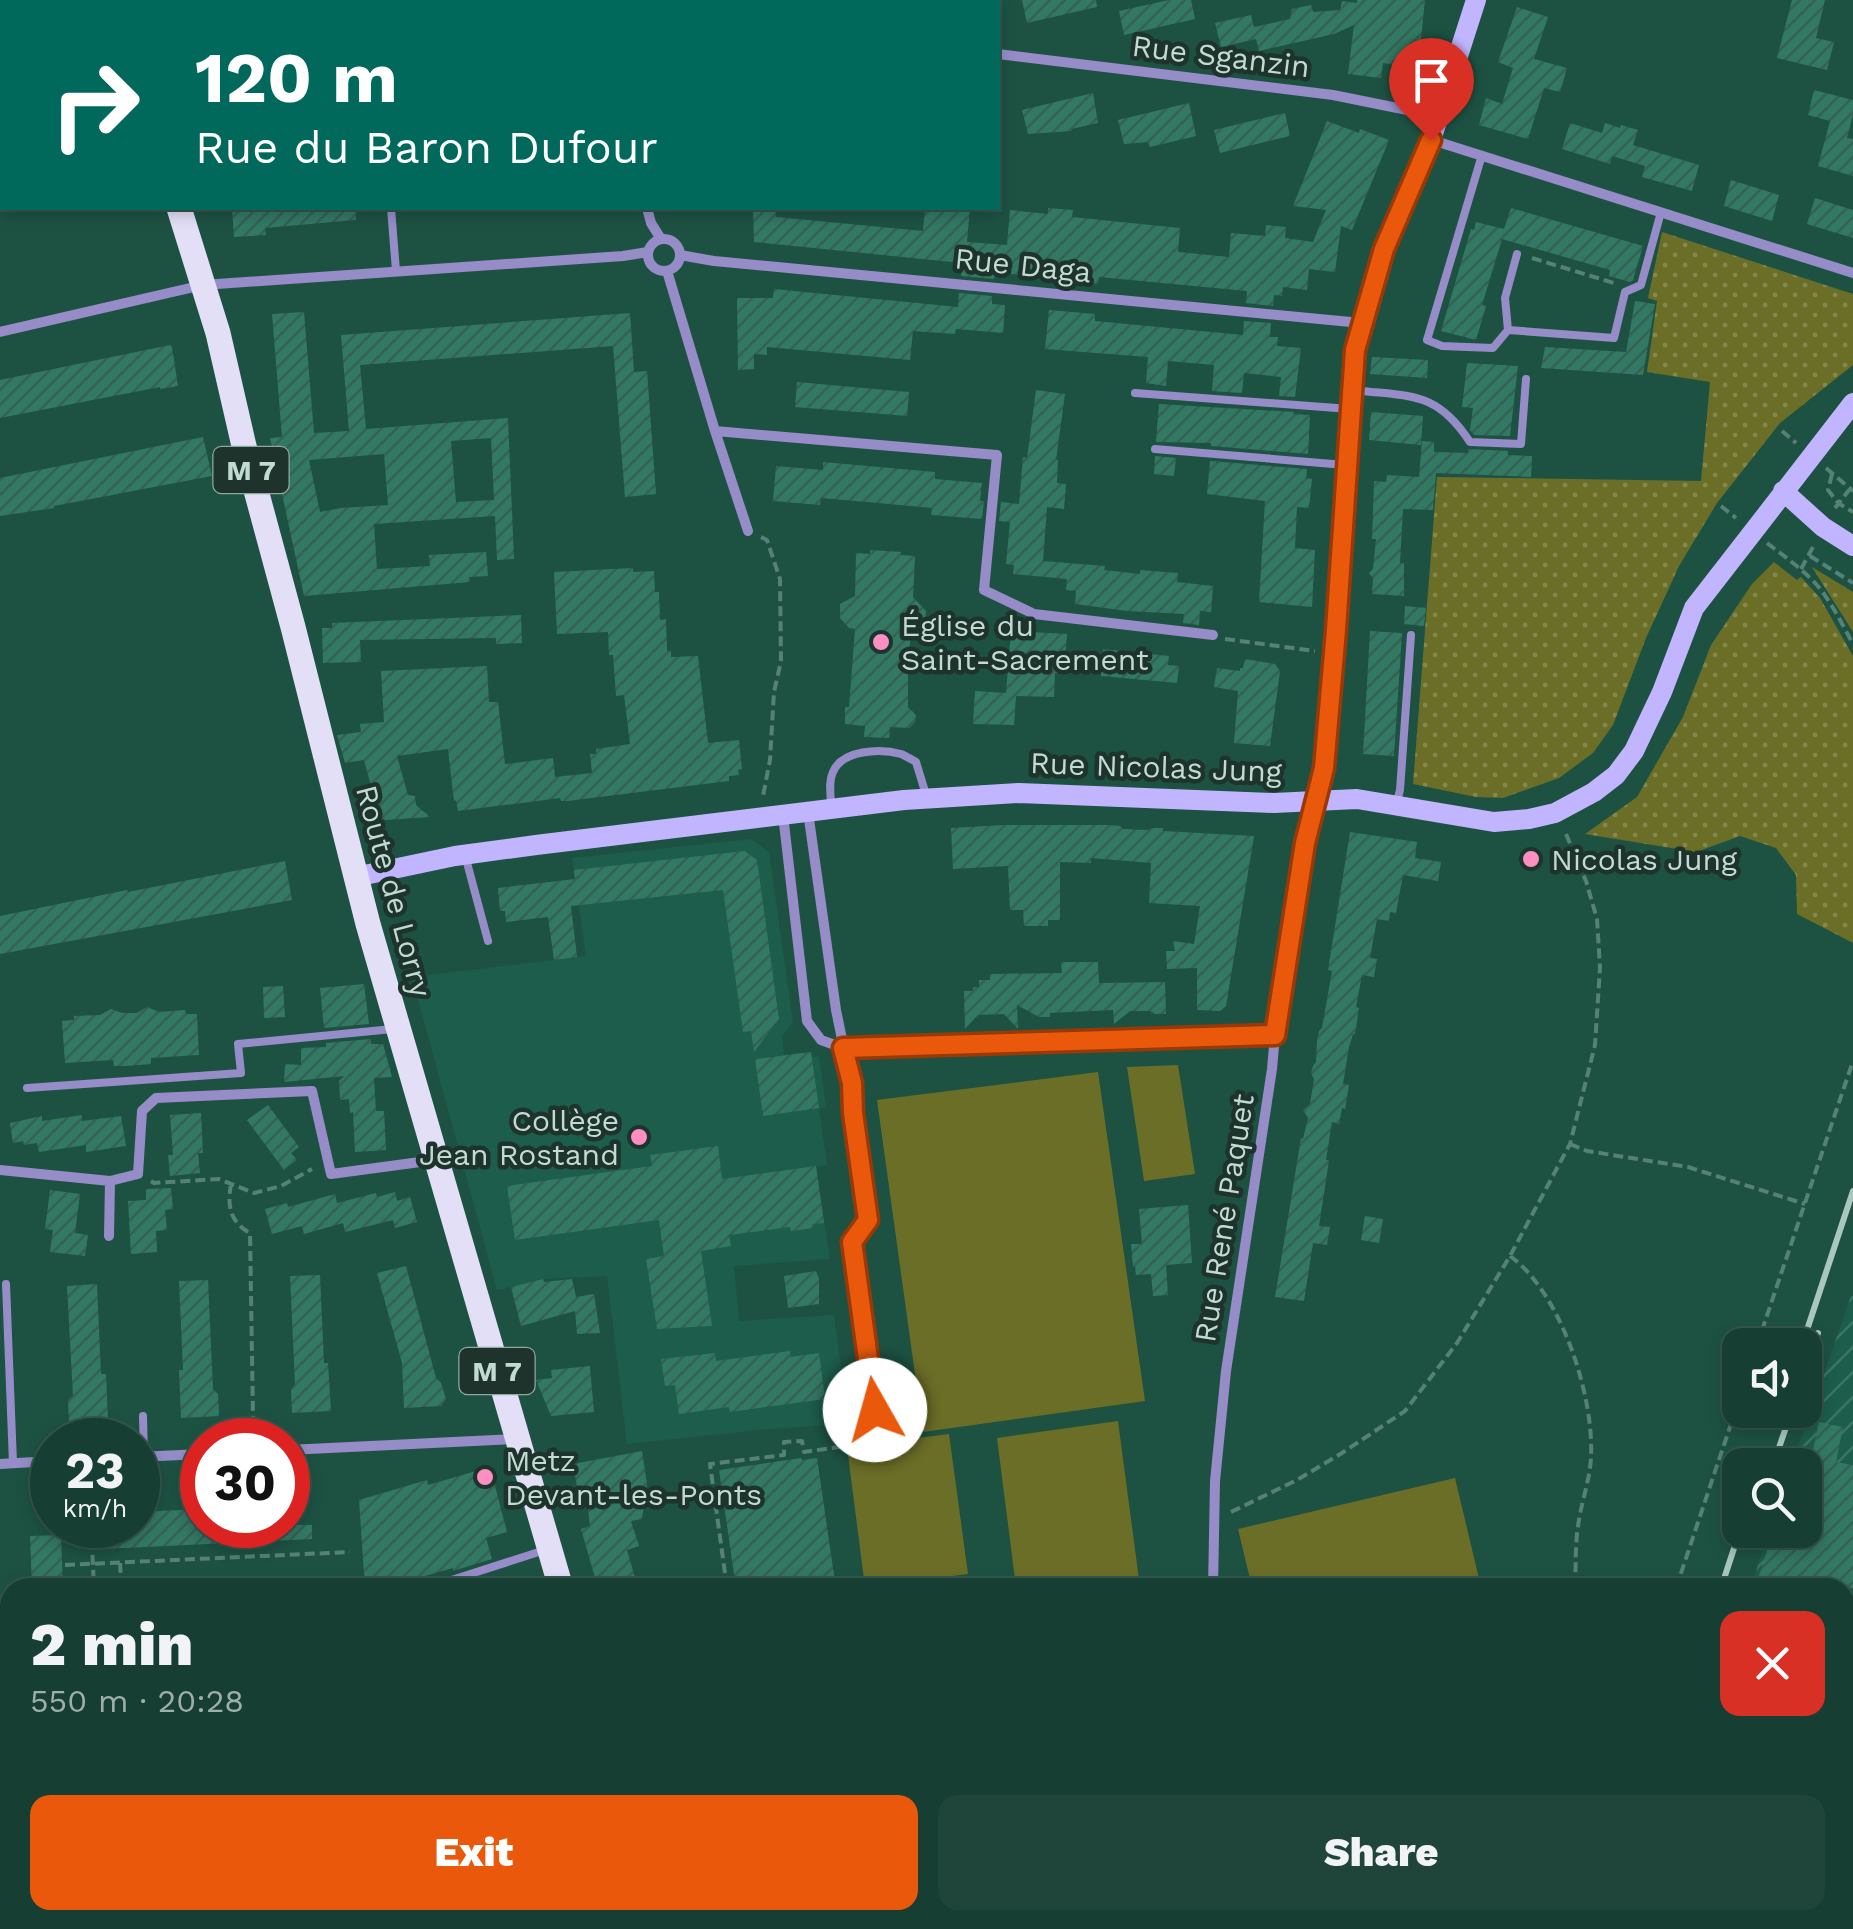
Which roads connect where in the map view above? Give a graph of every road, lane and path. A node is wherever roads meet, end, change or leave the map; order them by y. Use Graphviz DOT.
graph roads {
  1 [pos="1476,0"];
  2 [pos="1000,54"];
  3 [pos="1437,116"];
  4 [pos="1431,140"];
  5 [pos="1482,155"];
  6 [pos="180,210"];
  7 [pos="392,210"];
  8 [pos="648,210"];
  9 [pos="1661,212"];
  10 [pos="660,240"];
  11 [pos="648,252"];
  12 [pos="1517,254"];
  13 [pos="680,255"];
  14 [pos="396,271"];
  15 [pos="667,271"];
  16 [pos="1853,273"];
  17 [pos="203,285"];
  18 [pos="1625,292"];
  19 [pos="1361,323"];
  20 [pos="1508,330"];
  21 [pos="0,332"];
  22 [pos="1526,379"];
  23 [pos="1135,393"];
  24 [pos="1350,400"];
  25 [pos="1853,404"];
  26 [pos="715,431"];
  27 [pos="1155,449"];
  28 [pos="1346,465"];
  29 [pos="1832,474"];
  30 [pos="1853,491"];
  31 [pos="1783,492"];
  32 [pos="1838,503"];
  33 [pos="1833,512"];
  34 [pos="1853,512"];
  35 [pos="748,531"];
  36 [pos="1814,544"];
  37 [pos="1853,546"];
  38 [pos="1808,555"];
  39 [pos="1853,582"];
  40 [pos="1213,635"];
  41 [pos="1411,636"];
  42 [pos="1853,644"];
  43 [pos="1334,654"];
  44 [pos="927,798"];
  45 [pos="1316,800"];
  46 [pos="1396,806"];
  47 [pos="831,808"];
  48 [pos="808,811"];
  49 [pos="783,814"];
  50 [pos="746,819"];
  51 [pos="1566,834"];
  52 [pos="465,854"];
  53 [pos="355,878"];
  54 [pos="488,941"];
  55 [pos="398,1028"];
  56 [pos="1275,1035"];
  57 [pos="843,1048"];
  58 [pos="1853,1060"];
  59 [pos="26,1088"];
  60 [pos="1570,1144"];
  61 [pos="328,1160"];
  62 [pos="436,1160"];
  63 [pos="0,1170"];
  64 [pos="138,1174"];
  65 [pos="110,1181"];
  66 [pos="231,1184"];
  67 [pos="1805,1204"];
  68 [pos="109,1236"];
  69 [pos="1510,1256"];
  70 [pos="6,1284"];
  71 [pos="1764,1328"];
  72 [pos="875,1410"];
  73 [pos="253,1417"];
  74 [pos="1730,1428"];
  75 [pos="517,1439"];
  76 [pos="845,1446"];
  77 [pos="310,1449"];
  78 [pos="6,1463"];
  79 [pos="1214,1515"];
  80 [pos="92,1548"];
  81 [pos="549,1548"];
  82 [pos="350,1552"];
  83 [pos="120,1562"];
  84 [pos="92,1564"];
  85 [pos="65,1565"];
  86 [pos="93,1578"];
  87 [pos="121,1578"];
  88 [pos="458,1578"];
  89 [pos="557,1578"];
  90 [pos="727,1578"];
  91 [pos="1213,1578"];
  92 [pos="1575,1578"];
  93 [pos="1679,1578"];
  1 -- 3 [label="main road"];
  2 -- 3 [label="street, Rue Sganzin"];
  3 -- 4 [label="main road"];
  4 -- 5 [label="street"];
  4 -- 19 [label="main road"];
  5 -- 9 [label="street"];
  5 -- 20 [label="lane"];
  6 -- 17 [label="main road, Route de Lorry / M 7"];
  7 -- 14 [label="lane"];
  8 -- 10 [label="street"];
  9 -- 16 [label="street"];
  9 -- 18 [label="lane"];
  10 -- 11 [label="street"];
  10 -- 13 [label="street"];
  11 -- 14 [label="street"];
  11 -- 15 [label="street"];
  12 -- 18 [label="path"];
  12 -- 20 [label="lane"];
  13 -- 15 [label="street"];
  13 -- 19 [label="street, Rue Daga"];
  14 -- 17 [label="street"];
  15 -- 26 [label="street"];
  17 -- 21 [label="street"];
  17 -- 53 [label="main road, Route de Lorry / M 7"];
  18 -- 20 [label="lane"];
  19 -- 24 [label="main road"];
  22 -- 24 [label="lane"];
  23 -- 24 [label="lane"];
  24 -- 28 [label="main road"];
  25 -- 31 [label="main road, Rue Nicolas Jung"];
  26 -- 35 [label="street"];
  26 -- 40 [label="street"];
  27 -- 28 [label="lane"];
  28 -- 43 [label="main road"];
  29 -- 32 [label="path"];
  30 -- 32 [label="path"];
  31 -- 37 [label="main road"];
  31 -- 46 [label="main road, Rue Nicolas Jung"];
  32 -- 33 [label="path"];
  32 -- 34 [label="path"];
  35 -- 50 [label="path"];
  36 -- 38 [label="path"];
  38 -- 39 [label="path"];
  38 -- 42 [label="path"];
  40 -- 43 [label="path"];
  41 -- 46 [label="lane"];
  43 -- 45 [label="main road"];
  44 -- 45 [label="main road, Rue Nicolas Jung"];
  44 -- 47 [label="main road, Rue Nicolas Jung"];
  44 -- 47 [label="lane"];
  45 -- 46 [label="main road, Rue Nicolas Jung"];
  45 -- 56 [label="street, Rue René Paquet"];
  47 -- 48 [label="main road, Rue Nicolas Jung"];
  48 -- 49 [label="main road, Rue Nicolas Jung"];
  48 -- 57 [label="street"];
  49 -- 50 [label="main road, Rue Nicolas Jung"];
  49 -- 57 [label="street"];
  50 -- 52 [label="main road, Rue Nicolas Jung"];
  51 -- 60 [label="path"];
  52 -- 53 [label="main road, Rue Nicolas Jung"];
  52 -- 54 [label="lane"];
  53 -- 55 [label="main road, Route de Lorry / M 7"];
  55 -- 59 [label="lane"];
  55 -- 62 [label="main road, Route de Lorry / M 7"];
  56 -- 57 [label="street"];
  56 -- 79 [label="street, Rue René Paquet"];
  57 -- 72 [label="street"];
  58 -- 67 [label="path"];
  60 -- 67 [label="path"];
  60 -- 69 [label="path"];
  61 -- 62 [label="street"];
  61 -- 64 [label="street"];
  61 -- 66 [label="path"];
  62 -- 75 [label="main road, Route de Lorry / M 7"];
  63 -- 65 [label="street"];
  64 -- 65 [label="street"];
  64 -- 66 [label="path"];
  65 -- 68 [label="street"];
  66 -- 73 [label="path"];
  67 -- 71 [label="path"];
  69 -- 79 [label="path"];
  69 -- 92 [label="path"];
  70 -- 78 [label="lane"];
  74 -- 93 [label="path"];
  75 -- 77 [label="street"];
  75 -- 81 [label="main road, Route de Lorry / M 7"];
  76 -- 90 [label="path"];
  79 -- 91 [label="street, Rue René Paquet"];
  80 -- 84 [label="path"];
  81 -- 88 [label="lane"];
  81 -- 89 [label="main road, Route de Lorry / M 7"];
  82 -- 83 [label="path"];
  83 -- 84 [label="path"];
  83 -- 87 [label="path"];
  84 -- 85 [label="path"];
  84 -- 86 [label="path"];
}
